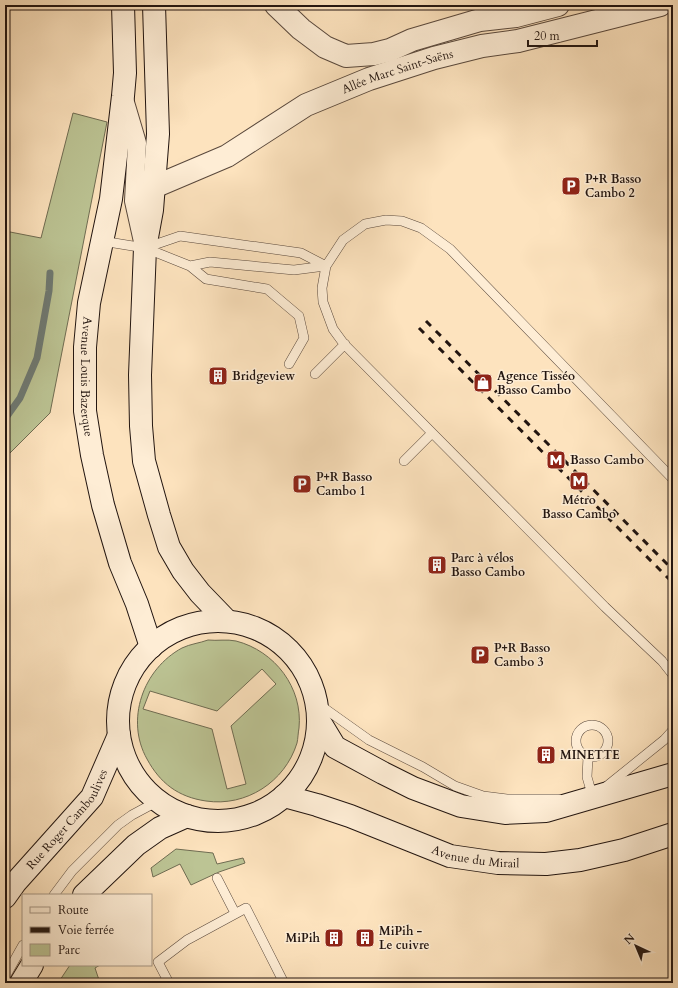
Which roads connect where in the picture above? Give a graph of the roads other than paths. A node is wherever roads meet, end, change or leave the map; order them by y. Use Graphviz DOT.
graph roads {
  1 [pos="123,5"];
  2 [pos="154,5"];
  3 [pos="276,5"];
  4 [pos="558,5"];
  5 [pos="660,5"];
  6 [pos="123,96"];
  7 [pos="154,187"];
  8 [pos="102,241"];
  9 [pos="145,248"];
  10 [pos="190,266"];
  11 [pos="326,266"];
  12 [pos="345,344"];
  13 [pos="288,364"];
  14 [pos="315,374"];
  15 [pos="432,433"];
  16 [pos="404,461"];
  17 [pos="673,479"];
  18 [pos="227,621"];
  19 [pos="151,647"];
  20 [pos="673,675"];
  21 [pos="318,711"];
  22 [pos="673,730"];
  23 [pos="119,735"];
  24 [pos="588,757"];
  25 [pos="673,774"];
  26 [pos="284,796"];
  27 [pos="593,798"];
  28 [pos="158,801"];
  29 [pos="187,816"];
  30 [pos="673,834"];
  31 [pos="217,878"];
  32 [pos="10,890"];
  33 [pos="55,894"];
  34 [pos="85,894"];
  35 [pos="5,909"];
  36 [pos="235,913"];
  37 [pos="22,947"];
  38 [pos="31,966"];
  39 [pos="5,977"];
  40 [pos="21,983"];
  41 [pos="169,983"];
  42 [pos="284,983"];
  1 -- 6 [label="main road, Avenue Louis Bazerque"];
  2 -- 7 [label="main road"];
  3 -- 4 [label="main road, Allée Marc Saint-Saëns"];
  5 -- 7 [label="main road, Allée Marc Saint-Saëns"];
  6 -- 8 [label="main road, Avenue Louis Bazerque"];
  6 -- 9 [label="street"];
  7 -- 9 [label="main road"];
  8 -- 9 [label="lane"];
  8 -- 19 [label="main road, Avenue Louis Bazerque"];
  9 -- 10 [label="lane"];
  9 -- 11 [label="lane"];
  9 -- 18 [label="main road"];
  10 -- 11 [label="lane"];
  10 -- 13 [label="lane"];
  11 -- 12 [label="lane"];
  11 -- 17 [label="lane"];
  12 -- 14 [label="lane"];
  12 -- 15 [label="lane"];
  15 -- 16 [label="lane"];
  15 -- 20 [label="lane"];
  18 -- 19 [label="main road"];
  18 -- 21 [label="main road"];
  19 -- 23 [label="main road"];
  21 -- 26 [label="main road"];
  21 -- 27 [label="main road"];
  22 -- 27 [label="lane"];
  23 -- 28 [label="main road"];
  23 -- 32 [label="main road, Rue Roger Camboulives"];
  24 -- 27 [label="lane"];
  25 -- 27 [label="main road"];
  26 -- 29 [label="main road"];
  26 -- 30 [label="main road, Avenue du Mirail"];
  28 -- 29 [label="main road"];
  28 -- 33 [label="lane"];
  29 -- 34 [label="main road"];
  31 -- 36 [label="lane"];
  32 -- 35 [label="lane"];
  36 -- 41 [label="lane"];
  36 -- 42 [label="lane"];
  37 -- 39 [label="lane"];
  38 -- 40 [label="main road"];
}
